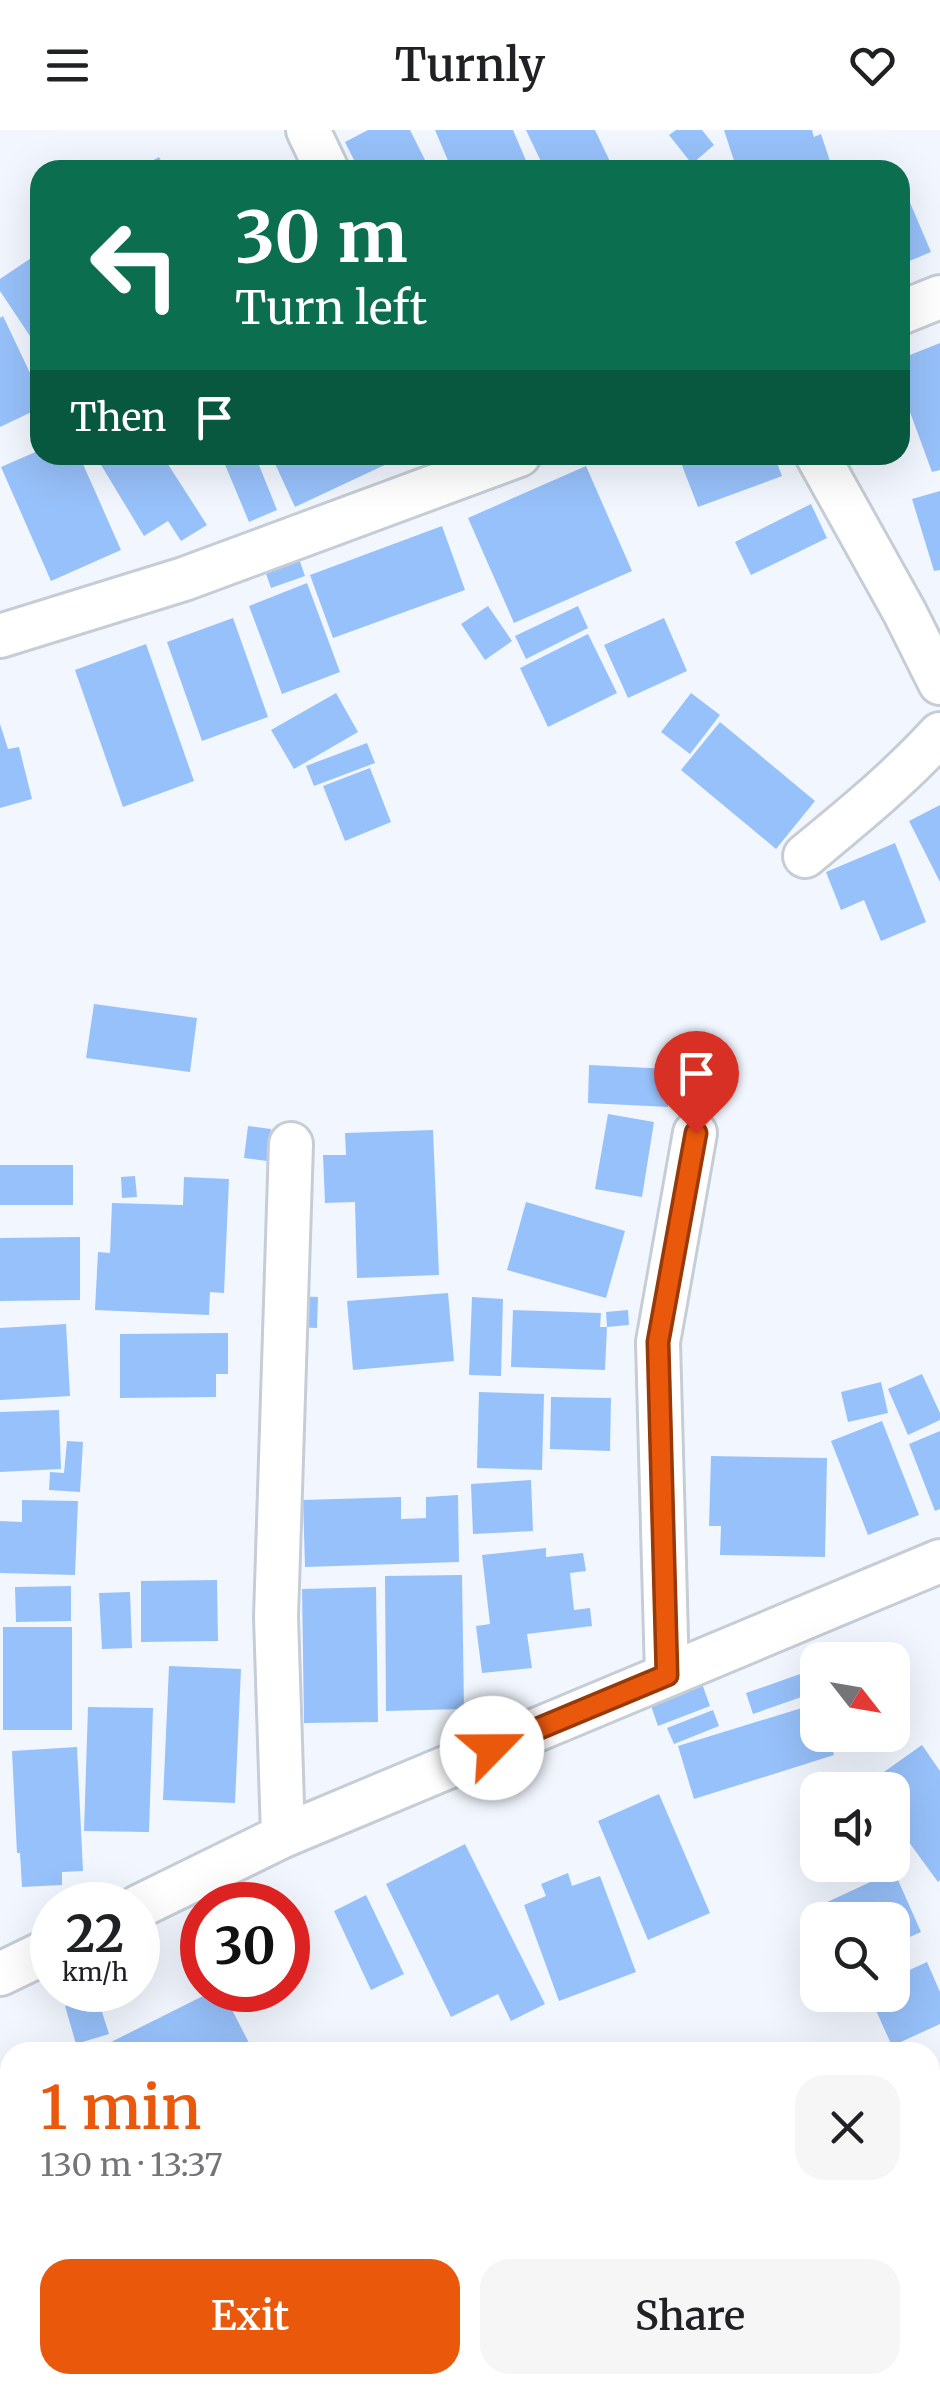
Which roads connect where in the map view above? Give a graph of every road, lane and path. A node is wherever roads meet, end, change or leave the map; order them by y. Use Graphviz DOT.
graph roads {
  1 [pos="308,130"];
  2 [pos="322,160"];
  3 [pos="940,297"];
  4 [pos="910,309"];
  5 [pos="464,465"];
  6 [pos="823,465"];
  7 [pos="0,636"];
  8 [pos="940,684"];
  9 [pos="940,734"];
  10 [pos="805,856"];
  11 [pos="696,1133"];
  12 [pos="291,1144"];
  13 [pos="940,1561"];
  14 [pos="667,1675"];
  15 [pos="284,1836"];
  16 [pos="160,1896"];
  17 [pos="30,1959"];
  18 [pos="0,1974"];
  1 -- 2 [label="street"];
  3 -- 4 [label="street"];
  5 -- 7 [label="street"];
  6 -- 8 [label="street"];
  9 -- 10 [label="street"];
  11 -- 14 [label="street"];
  12 -- 15 [label="street"];
  13 -- 14 [label="street"];
  14 -- 15 [label="street"];
  15 -- 16 [label="street"];
  17 -- 18 [label="street"];
}
